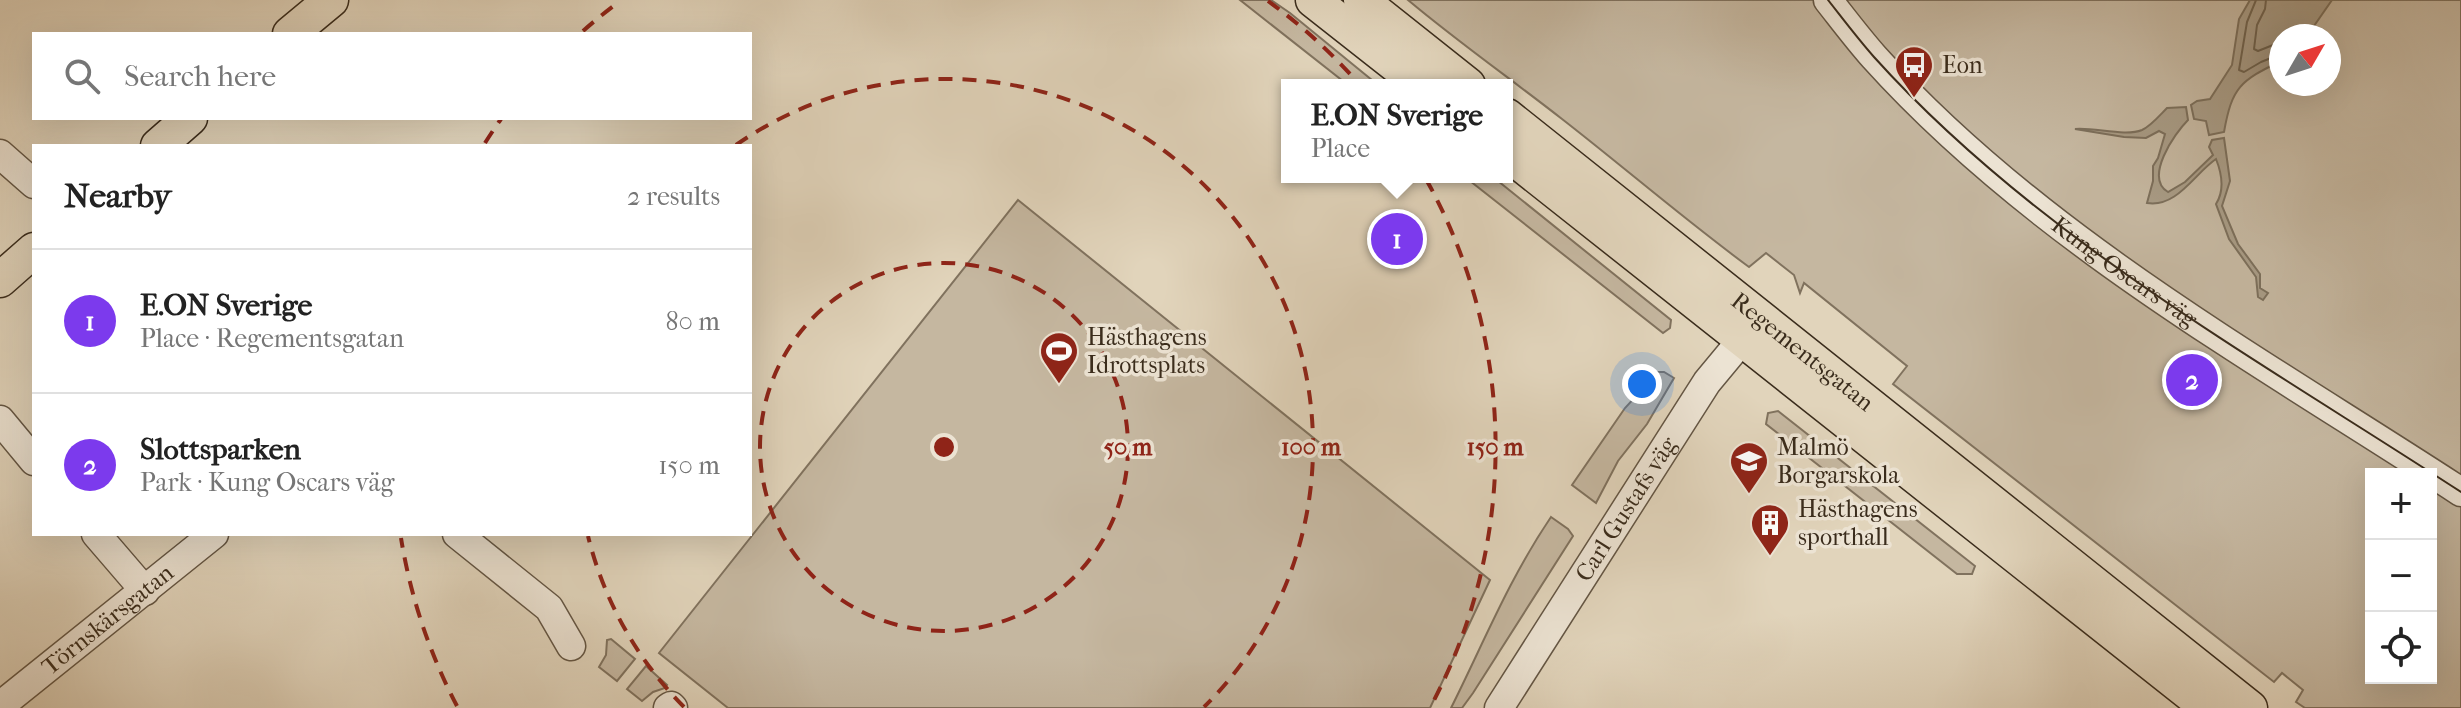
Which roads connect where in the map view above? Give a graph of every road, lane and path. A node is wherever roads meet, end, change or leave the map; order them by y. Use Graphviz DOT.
graph roads {
  1 [pos="331,0"];
  2 [pos="1313,0"];
  3 [pos="1361,0"];
  4 [pos="1828,0"];
  5 [pos="292,32"];
  6 [pos="1413,79"];
  7 [pos="1460,79"];
  8 [pos="188,120"];
  9 [pos="1513,121"];
  10 [pos="160,144"];
  11 [pos="0,154"];
  12 [pos="1513,157"];
  13 [pos="32,182"];
  14 [pos="32,252"];
  15 [pos="0,280"];
  16 [pos="1752,329"];
  17 [pos="0,420"];
  18 [pos="32,459"];
  19 [pos="2461,492"];
  20 [pos="98,536"];
  21 [pos="212,536"];
  22 [pos="459,536"];
  23 [pos="145,591"];
  24 [pos="571,646"];
  25 [pos="0,706"];
  26 [pos="1499,708"];
  27 [pos="2208,708"];
  28 [pos="2250,708"];
  1 -- 5 [label="main road"];
  2 -- 6 [label="main road"];
  3 -- 7 [label="main road"];
  4 -- 19 [label="street, Kung Oscars väg"];
  8 -- 10 [label="main road"];
  9 -- 16 [label="main road, Regementsgatan"];
  11 -- 13 [label="street"];
  12 -- 16 [label="main road, Regementsgatan"];
  14 -- 15 [label="main road"];
  16 -- 26 [label="street, Carl Gustafs väg"];
  16 -- 27 [label="main road, Regementsgatan"];
  16 -- 28 [label="main road, Regementsgatan"];
  17 -- 18 [label="street"];
  20 -- 23 [label="street"];
  21 -- 23 [label="street, Törnskärsgatan"];
  22 -- 24 [label="street"];
  23 -- 25 [label="street, Törnskärsgatan"];
}
